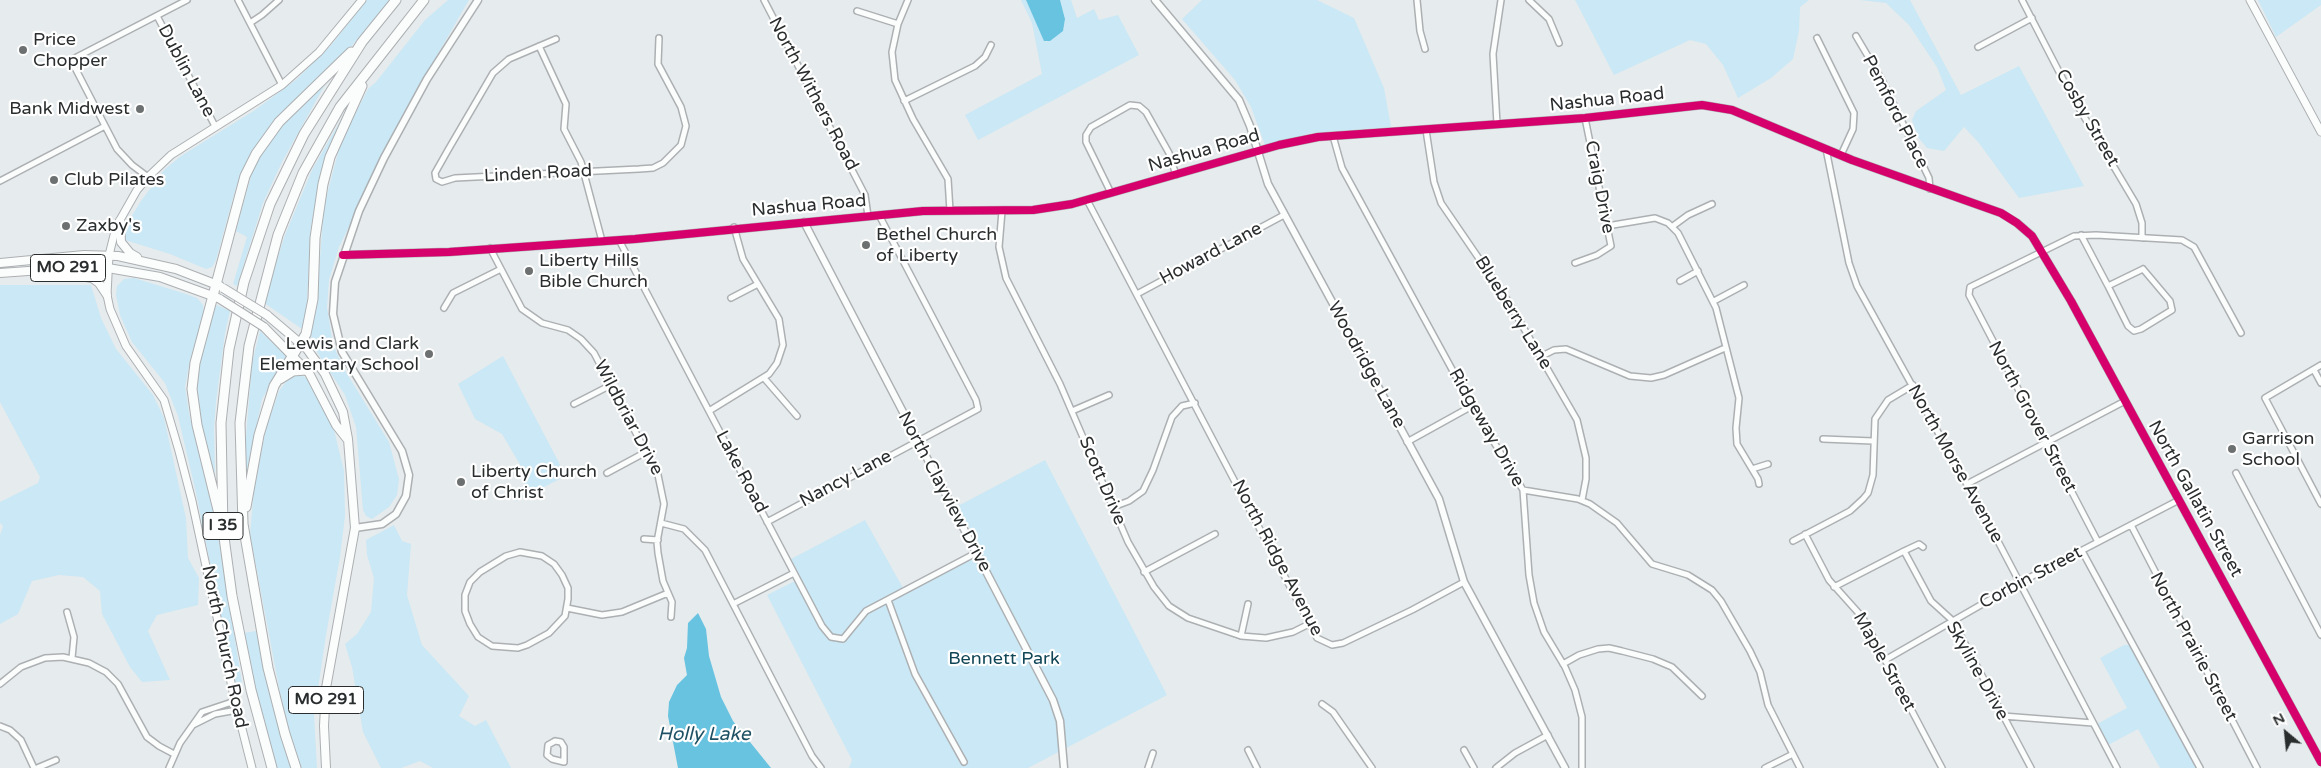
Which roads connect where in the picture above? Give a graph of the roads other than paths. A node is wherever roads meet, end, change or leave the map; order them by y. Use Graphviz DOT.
graph roads {
  1 [pos="187,0"];
  2 [pos="238,0"];
  3 [pos="279,0"];
  4 [pos="362,0"];
  5 [pos="396,0"];
  6 [pos="424,0"];
  7 [pos="478,0"];
  8 [pos="764,0"];
  9 [pos="908,0"];
  10 [pos="1155,0"];
  11 [pos="1417,0"];
  12 [pos="1501,0"];
  13 [pos="1529,0"];
  14 [pos="2022,0"];
  15 [pos="2250,0"];
  16 [pos="857,11"];
  17 [pos="157,16"];
  18 [pos="2032,18"];
  19 [pos="250,23"];
  20 [pos="898,24"];
  21 [pos="1856,36"];
  22 [pos="659,38"];
  23 [pos="1817,38"];
  24 [pos="556,39"];
  25 [pos="362,42"];
  26 [pos="1559,42"];
  27 [pos="539,46"];
  28 [pos="991,46"];
  29 [pos="1978,47"];
  30 [pos="1425,49"];
  31 [pos="374,64"];
  32 [pos="282,85"];
  33 [pos="904,101"];
  34 [pos="1585,118"];
  35 [pos="1497,124"];
  36 [pos="105,126"];
  37 [pos="215,126"];
  38 [pos="1426,130"];
  39 [pos="2321,132"];
  40 [pos="1333,136"];
  41 [pos="1826,149"];
  42 [pos="1257,152"];
  43 [pos="1841,155"];
  44 [pos="583,172"];
  45 [pos="1176,175"];
  46 [pos="148,177"];
  47 [pos="0,181"];
  48 [pos="1930,189"];
  49 [pos="1111,193"];
  50 [pos="1087,200"];
  51 [pos="1712,204"];
  52 [pos="950,211"];
  53 [pos="1002,211"];
  54 [pos="1284,214"];
  55 [pos="879,215"];
  56 [pos="868,216"];
  57 [pos="120,220"];
  58 [pos="804,222"];
  59 [pos="1608,226"];
  60 [pos="1673,226"];
  61 [pos="734,227"];
  62 [pos="2081,235"];
  63 [pos="2142,238"];
  64 [pos="619,240"];
  65 [pos="602,241"];
  66 [pos="490,248"];
  67 [pos="2041,250"];
  68 [pos="109,255"];
  69 [pos="343,255"];
  70 [pos="140,259"];
  71 [pos="0,263"];
  72 [pos="1575,263"];
  73 [pos="108,268"];
  74 [pos="45,270"];
  75 [pos="501,270"];
  76 [pos="1698,271"];
  77 [pos="0,273"];
  78 [pos="1680,281"];
  79 [pos="758,284"];
  80 [pos="1744,285"];
  81 [pos="219,286"];
  82 [pos="2108,286"];
  83 [pos="1137,294"];
  84 [pos="108,295"];
  85 [pos="217,298"];
  86 [pos="731,298"];
  87 [pos="1714,301"];
  88 [pos="444,308"];
  89 [pos="2241,333"];
  90 [pos="301,344"];
  91 [pos="1725,348"];
  92 [pos="293,356"];
  93 [pos="1540,357"];
  94 [pos="2321,365"];
  95 [pos="306,370"];
  96 [pos="2314,370"];
  97 [pos="764,378"];
  98 [pos="278,380"];
  99 [pos="2321,383"];
  100 [pos="611,384"];
  101 [pos="1912,385"];
  102 [pos="1109,395"];
  103 [pos="2124,401"];
  104 [pos="1194,403"];
  105 [pos="574,404"];
  106 [pos="1472,406"];
  107 [pos="709,411"];
  108 [pos="1072,411"];
  109 [pos="798,416"];
  110 [pos="348,439"];
  111 [pos="1823,439"];
  112 [pos="917,441"];
  113 [pos="1873,441"];
  114 [pos="1407,442"];
  115 [pos="2046,443"];
  116 [pos="646,452"];
  117 [pos="1768,464"];
  118 [pos="1752,469"];
  119 [pos="606,473"];
  120 [pos="2236,473"];
  121 [pos="1759,484"];
  122 [pos="1967,484"];
  123 [pos="1523,490"];
  124 [pos="1582,500"];
  125 [pos="2179,500"];
  126 [pos="2321,504"];
  127 [pos="1113,507"];
  128 [pos="767,522"];
  129 [pos="661,523"];
  130 [pos="243,524"];
  131 [pos="2131,525"];
  132 [pos="355,528"];
  133 [pos="223,530"];
  134 [pos="1215,534"];
  135 [pos="1805,534"];
  136 [pos="644,539"];
  137 [pos="658,540"];
  138 [pos="1793,541"];
  139 [pos="2098,542"];
  140 [pos="1923,547"];
  141 [pos="2082,550"];
  142 [pos="1904,551"];
  143 [pos="976,553"];
  144 [pos="1144,572"];
  145 [pos="794,573"];
  146 [pos="1464,582"];
  147 [pos="2019,583"];
  148 [pos="1834,587"];
  149 [pos="668,593"];
  150 [pos="888,600"];
  151 [pos="734,604"];
  152 [pos="1248,604"];
  153 [pos="567,608"];
  154 [pos="67,612"];
  155 [pos="671,617"];
  156 [pos="1953,621"];
  157 [pos="1309,624"];
  158 [pos="2321,635"];
  159 [pos="1241,636"];
  160 [pos="72,658"];
  161 [pos="1885,660"];
  162 [pos="1563,664"];
  163 [pos="0,684"];
  164 [pos="1702,696"];
  165 [pos="234,701"];
  166 [pos="1322,704"];
  167 [pos="237,710"];
  168 [pos="2003,716"];
  169 [pos="2094,723"];
  170 [pos="193,725"];
  171 [pos="0,726"];
  172 [pos="1548,735"];
  173 [pos="1248,750"];
  174 [pos="1464,750"];
  175 [pos="1153,753"];
  176 [pos="174,754"];
  177 [pos="1793,754"];
  178 [pos="56,760"];
  179 [pos="564,762"];
  180 [pos="964,762"];
  181 [pos="2321,762"];
  182 [pos="36,768"];
  183 [pos="169,768"];
  184 [pos="252,768"];
  185 [pos="272,768"];
  186 [pos="296,768"];
  187 [pos="326,768"];
  188 [pos="568,768"];
  189 [pos="822,768"];
  190 [pos="1064,768"];
  191 [pos="1148,768"];
  192 [pos="1257,768"];
  193 [pos="1372,768"];
  194 [pos="1474,768"];
  195 [pos="1496,768"];
  196 [pos="1565,768"];
  197 [pos="1582,768"];
  198 [pos="1765,768"];
  199 [pos="1800,768"];
  200 [pos="1942,768"];
  201 [pos="2031,768"];
  202 [pos="2116,768"];
  203 [pos="2200,768"];
  204 [pos="2257,768"];
  1 -- 17 [label="street"];
  2 -- 19 [label="street"];
  3 -- 19 [label="street"];
  4 -- 32 [label="main road, North Church Road"];
  5 -- 25 [label="highway, I 35"];
  6 -- 31 [label="highway, I 35"];
  7 -- 69 [label="street"];
  8 -- 56 [label="street, North Withers Road"];
  9 -- 20 [label="street"];
  10 -- 42 [label="street"];
  11 -- 30 [label="street"];
  12 -- 35 [label="street"];
  13 -- 26 [label="street"];
  14 -- 18 [label="street, Cosby Street"];
  15 -- 39 [label="main road"];
  16 -- 20 [label="street"];
  17 -- 36 [label="street"];
  17 -- 37 [label="street, Dublin Lane"];
  18 -- 29 [label="street"];
  18 -- 63 [label="street, Cosby Street"];
  19 -- 32 [label="street"];
  20 -- 33 [label="street"];
  21 -- 48 [label="street, Pemford Place"];
  22 -- 44 [label="street, Linden Road"];
  23 -- 43 [label="street"];
  24 -- 27 [label="street"];
  25 -- 81 [label="highway"];
  25 -- 133 [label="highway, I 35"];
  27 -- 44 [label="street"];
  27 -- 44 [label="street, Linden Road"];
  28 -- 33 [label="street"];
  31 -- 90 [label="highway"];
  31 -- 130 [label="highway, I 35"];
  32 -- 37 [label="main road, North Church Road"];
  33 -- 52 [label="street"];
  34 -- 35 [label="street, Nashua Road"];
  34 -- 41 [label="street, Nashua Road"];
  34 -- 59 [label="street, Craig Drive"];
  35 -- 38 [label="street, Nashua Road"];
  36 -- 46 [label="street"];
  36 -- 47 [label="street"];
  37 -- 46 [label="main road, North Church Road"];
  38 -- 40 [label="street, Nashua Road"];
  38 -- 93 [label="street, Blueberry Lane"];
  40 -- 42 [label="street, Nashua Road"];
  40 -- 106 [label="street, Ridgeway Drive"];
  41 -- 43 [label="street, Nashua Road"];
  41 -- 101 [label="street, North Morse Avenue"];
  42 -- 45 [label="street, Nashua Road"];
  42 -- 54 [label="street, Woodridge Lane"];
  43 -- 48 [label="street, Nashua Road"];
  44 -- 65 [label="street"];
  45 -- 49 [label="street, Nashua Road"];
  45 -- 49 [label="street"];
  46 -- 57 [label="main road, North Church Road"];
  48 -- 67 [label="street, Nashua Road"];
  49 -- 50 [label="street, Nashua Road"];
  50 -- 53 [label="street, Nashua Road"];
  50 -- 83 [label="street, North Ridge Avenue"];
  51 -- 60 [label="street"];
  52 -- 53 [label="street, Nashua Road"];
  52 -- 55 [label="street, Nashua Road"];
  53 -- 108 [label="street, Scott Drive"];
  54 -- 83 [label="street, Howard Lane"];
  54 -- 114 [label="street, Woodridge Lane"];
  55 -- 56 [label="street, Nashua Road"];
  55 -- 112 [label="street, Nancy Lane"];
  56 -- 58 [label="street, Nashua Road"];
  57 -- 68 [label="main road, North Church Road"];
  57 -- 70 [label="main road"];
  58 -- 61 [label="street, Nashua Road"];
  58 -- 112 [label="street, North Clayview Drive"];
  59 -- 60 [label="street"];
  59 -- 72 [label="street, Craig Drive"];
  60 -- 76 [label="street"];
  61 -- 64 [label="street, Nashua Road"];
  61 -- 79 [label="street"];
  62 -- 63 [label="street"];
  62 -- 67 [label="street"];
  62 -- 82 [label="street"];
  63 -- 89 [label="street"];
  64 -- 65 [label="street, Nashua Road"];
  64 -- 107 [label="street, Lake Road"];
  65 -- 66 [label="street, Nashua Road"];
  66 -- 69 [label="street, Nashua Road"];
  66 -- 75 [label="street, Wildbriar Drive"];
  67 -- 103 [label="street, North Gallatin Street"];
  67 -- 115 [label="street, North Grover Street"];
  68 -- 70 [label="main road, MO 291"];
  68 -- 71 [label="main road, MO 291"];
  68 -- 73 [label="main road, North Church Road"];
  69 -- 132 [label="street"];
  70 -- 81 [label="main road, MO 291"];
  73 -- 74 [label="main road, MO 291"];
  73 -- 84 [label="main road, North Church Road"];
  73 -- 85 [label="main road, MO 291"];
  74 -- 77 [label="main road, MO 291"];
  74 -- 84 [label="main road"];
  75 -- 88 [label="street"];
  75 -- 100 [label="street, Wildbriar Drive"];
  76 -- 78 [label="street"];
  76 -- 87 [label="street"];
  79 -- 86 [label="street"];
  79 -- 97 [label="street"];
  80 -- 87 [label="street"];
  81 -- 85 [label="highway"];
  81 -- 90 [label="main road, MO 291, bridge"];
  82 -- 82 [label="street"];
  83 -- 104 [label="street, North Ridge Avenue"];
  84 -- 165 [label="main road, North Church Road"];
  85 -- 92 [label="main road, MO 291, bridge"];
  85 -- 133 [label="highway"];
  87 -- 91 [label="street"];
  90 -- 92 [label="highway"];
  90 -- 110 [label="main road, MO 291"];
  91 -- 93 [label="street"];
  91 -- 118 [label="street"];
  92 -- 95 [label="main road, MO 291"];
  92 -- 98 [label="highway"];
  93 -- 124 [label="street, Blueberry Lane"];
  94 -- 96 [label="street"];
  95 -- 98 [label="highway"];
  95 -- 110 [label="main road, MO 291"];
  96 -- 99 [label="street"];
  96 -- 126 [label="street"];
  97 -- 107 [label="street"];
  97 -- 109 [label="street"];
  98 -- 130 [label="highway"];
  100 -- 105 [label="street"];
  100 -- 116 [label="street, Wildbriar Drive"];
  101 -- 113 [label="street"];
  101 -- 122 [label="street, North Morse Avenue"];
  102 -- 108 [label="street"];
  103 -- 115 [label="street"];
  103 -- 125 [label="street, North Gallatin Street"];
  104 -- 127 [label="street"];
  104 -- 157 [label="street, North Ridge Avenue"];
  106 -- 114 [label="street"];
  106 -- 123 [label="street, Ridgeway Drive"];
  107 -- 128 [label="street, Lake Road"];
  108 -- 127 [label="street, Scott Drive"];
  110 -- 132 [label="main road, MO 291"];
  111 -- 113 [label="street"];
  112 -- 128 [label="street, Nancy Lane"];
  112 -- 143 [label="street, North Clayview Drive"];
  113 -- 135 [label="street"];
  114 -- 146 [label="street, Woodridge Lane"];
  115 -- 122 [label="street"];
  115 -- 139 [label="street, North Grover Street"];
  116 -- 119 [label="street"];
  116 -- 129 [label="street, Wildbriar Drive"];
  117 -- 118 [label="street"];
  118 -- 121 [label="street"];
  120 -- 158 [label="street"];
  122 -- 147 [label="street, North Morse Avenue"];
  123 -- 124 [label="street"];
  123 -- 162 [label="street, Ridgeway Drive"];
  124 -- 177 [label="street"];
  125 -- 131 [label="street, Corbin Street"];
  125 -- 181 [label="street, North Gallatin Street"];
  127 -- 144 [label="street, Scott Drive"];
  128 -- 145 [label="street, Lake Road"];
  129 -- 137 [label="street, Wildbriar Drive"];
  129 -- 151 [label="street"];
  130 -- 186 [label="highway, I 35"];
  131 -- 139 [label="street, Corbin Street"];
  131 -- 204 [label="street, North Prairie Street"];
  132 -- 187 [label="main road, MO 291"];
  133 -- 185 [label="highway, I 35"];
  134 -- 144 [label="street"];
  135 -- 138 [label="street"];
  135 -- 148 [label="street, Maple Street"];
  136 -- 137 [label="street"];
  137 -- 149 [label="street, Wildbriar Drive"];
  139 -- 141 [label="street, Corbin Street"];
  140 -- 142 [label="street"];
  141 -- 147 [label="street, Corbin Street"];
  141 -- 203 [label="street"];
  142 -- 148 [label="street"];
  142 -- 156 [label="street, Skyline Drive"];
  143 -- 150 [label="street"];
  143 -- 190 [label="street, North Clayview Drive"];
  144 -- 159 [label="street, Scott Drive"];
  145 -- 150 [label="street, Lake Road"];
  145 -- 151 [label="street"];
  146 -- 157 [label="street, North Ridge Avenue"];
  146 -- 172 [label="street"];
  147 -- 156 [label="street, Corbin Street"];
  147 -- 169 [label="street, North Morse Avenue"];
  148 -- 161 [label="street, Maple Street"];
  149 -- 153 [label="street"];
  149 -- 155 [label="street, Wildbriar Drive"];
  150 -- 180 [label="street"];
  151 -- 189 [label="street"];
  152 -- 159 [label="street"];
  153 -- 153 [label="street"];
  154 -- 160 [label="street"];
  156 -- 161 [label="street, Corbin Street"];
  156 -- 168 [label="street, Skyline Drive"];
  157 -- 159 [label="street, Scott Drive"];
  160 -- 163 [label="street"];
  160 -- 176 [label="street"];
  161 -- 200 [label="street, Maple Street"];
  162 -- 164 [label="street"];
  162 -- 197 [label="street, Ridgeway Drive"];
  165 -- 167 [label="main road, North Church Road"];
  165 -- 170 [label="street"];
  166 -- 193 [label="street"];
  167 -- 170 [label="street"];
  167 -- 184 [label="main road, North Church Road"];
  168 -- 169 [label="street"];
  168 -- 201 [label="street, Skyline Drive"];
  169 -- 202 [label="street, North Morse Avenue"];
  170 -- 176 [label="street"];
  171 -- 182 [label="street"];
  172 -- 195 [label="street"];
  172 -- 196 [label="street"];
  173 -- 192 [label="street"];
  174 -- 194 [label="street"];
  175 -- 191 [label="street"];
  176 -- 183 [label="street"];
  177 -- 198 [label="street"];
  177 -- 199 [label="street"];
  178 -- 182 [label="street"];
  179 -- 179 [label="street"];
  179 -- 188 [label="street"];
}
